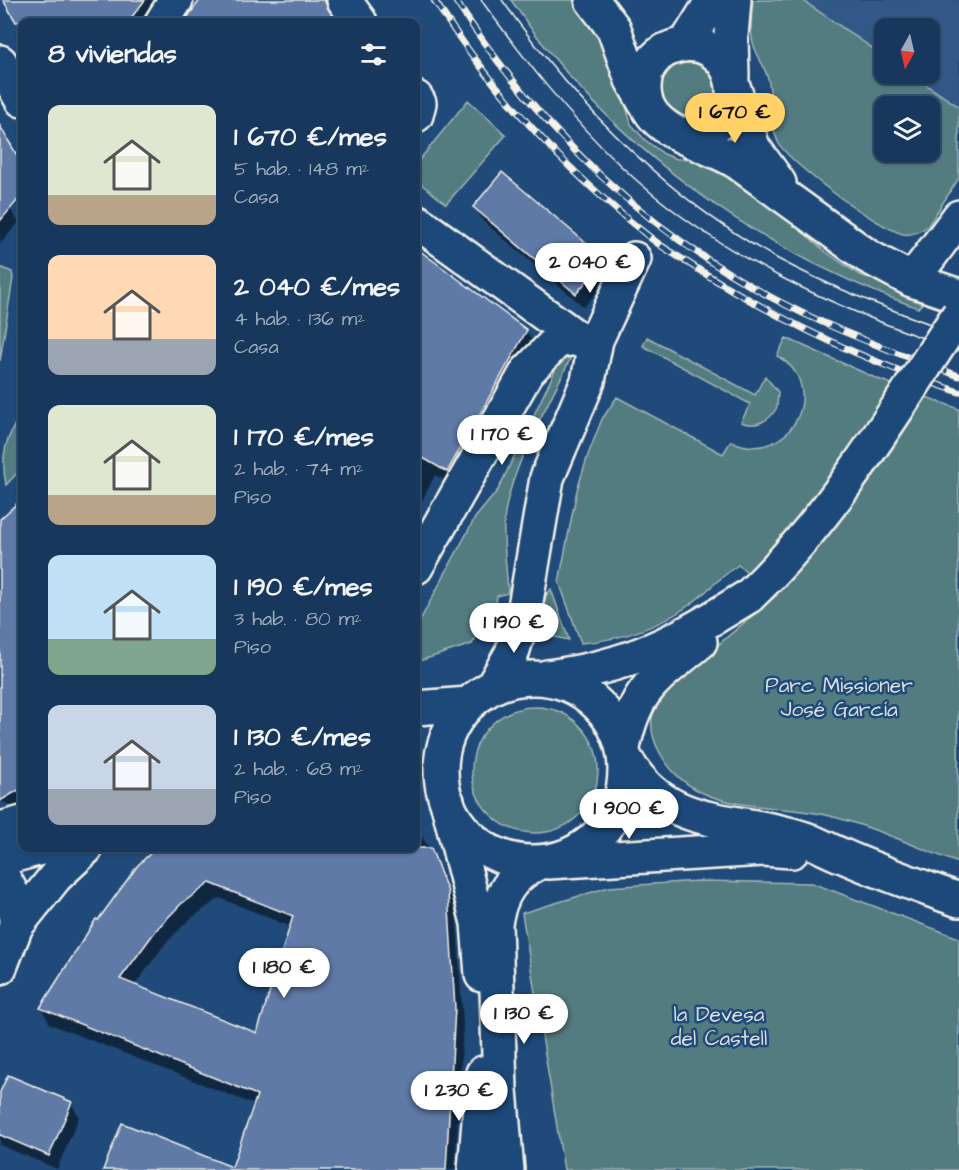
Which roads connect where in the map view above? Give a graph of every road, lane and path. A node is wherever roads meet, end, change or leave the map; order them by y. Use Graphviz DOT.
graph roads {
  1 [pos="176,0"];
  2 [pos="344,0"];
  3 [pos="592,0"];
  4 [pos="713,0"];
  5 [pos="734,0"];
  6 [pos="165,18"];
  7 [pos="357,18"];
  8 [pos="614,29"];
  9 [pos="680,45"];
  10 [pos="0,63"];
  11 [pos="733,82"];
  12 [pos="18,93"];
  13 [pos="645,105"];
  14 [pos="680,134"];
  15 [pos="797,205"];
  16 [pos="959,217"];
  17 [pos="420,224"];
  18 [pos="634,259"];
  19 [pos="912,280"];
  20 [pos="959,296"];
  21 [pos="959,314"];
  22 [pos="586,344"];
  23 [pos="420,560"];
  24 [pos="749,596"];
  25 [pos="544,678"];
  26 [pos="481,695"];
  27 [pos="420,707"];
  28 [pos="624,753"];
  29 [pos="420,770"];
  30 [pos="445,797"];
  31 [pos="18,824"];
  32 [pos="0,829"];
  33 [pos="18,841"];
  34 [pos="0,849"];
  35 [pos="26,852"];
  36 [pos="82,852"];
  37 [pos="843,856"];
  38 [pos="0,859"];
  39 [pos="543,862"];
  40 [pos="0,872"];
  41 [pos="957,895"];
  42 [pos="6,947"];
  43 [pos="483,1072"];
  44 [pos="475,1170"];
  45 [pos="487,1170"];
  46 [pos="507,1170"];
  1 -- 6 [label="street"];
  2 -- 7 [label="street"];
  3 -- 8 [label="street"];
  4 -- 9 [label="street"];
  5 -- 11 [label="street"];
  8 -- 9 [label="street"];
  8 -- 13 [label="street"];
  9 -- 11 [label="street"];
  9 -- 13 [label="street"];
  10 -- 12 [label="street"];
  11 -- 14 [label="street"];
  11 -- 15 [label="street"];
  13 -- 14 [label="street"];
  14 -- 15 [label="street"];
  15 -- 19 [label="street"];
  16 -- 19 [label="street"];
  17 -- 22 [label="street"];
  18 -- 22 [label="street"];
  19 -- 20 [label="street"];
  21 -- 24 [label="street, bridge"];
  22 -- 23 [label="street"];
  22 -- 26 [label="street"];
  24 -- 25 [label="street"];
  24 -- 28 [label="street"];
  25 -- 26 [label="street"];
  25 -- 28 [label="street"];
  26 -- 27 [label="street"];
  26 -- 30 [label="street"];
  28 -- 37 [label="street"];
  28 -- 39 [label="street"];
  29 -- 30 [label="street"];
  30 -- 39 [label="street"];
  30 -- 43 [label="street"];
  31 -- 32 [label="street"];
  33 -- 34 [label="street"];
  35 -- 38 [label="street"];
  36 -- 42 [label="street"];
  37 -- 39 [label="street"];
  37 -- 41 [label="street"];
  39 -- 46 [label="street"];
  40 -- 42 [label="street"];
  43 -- 44 [label="street"];
  43 -- 45 [label="street"];
}
